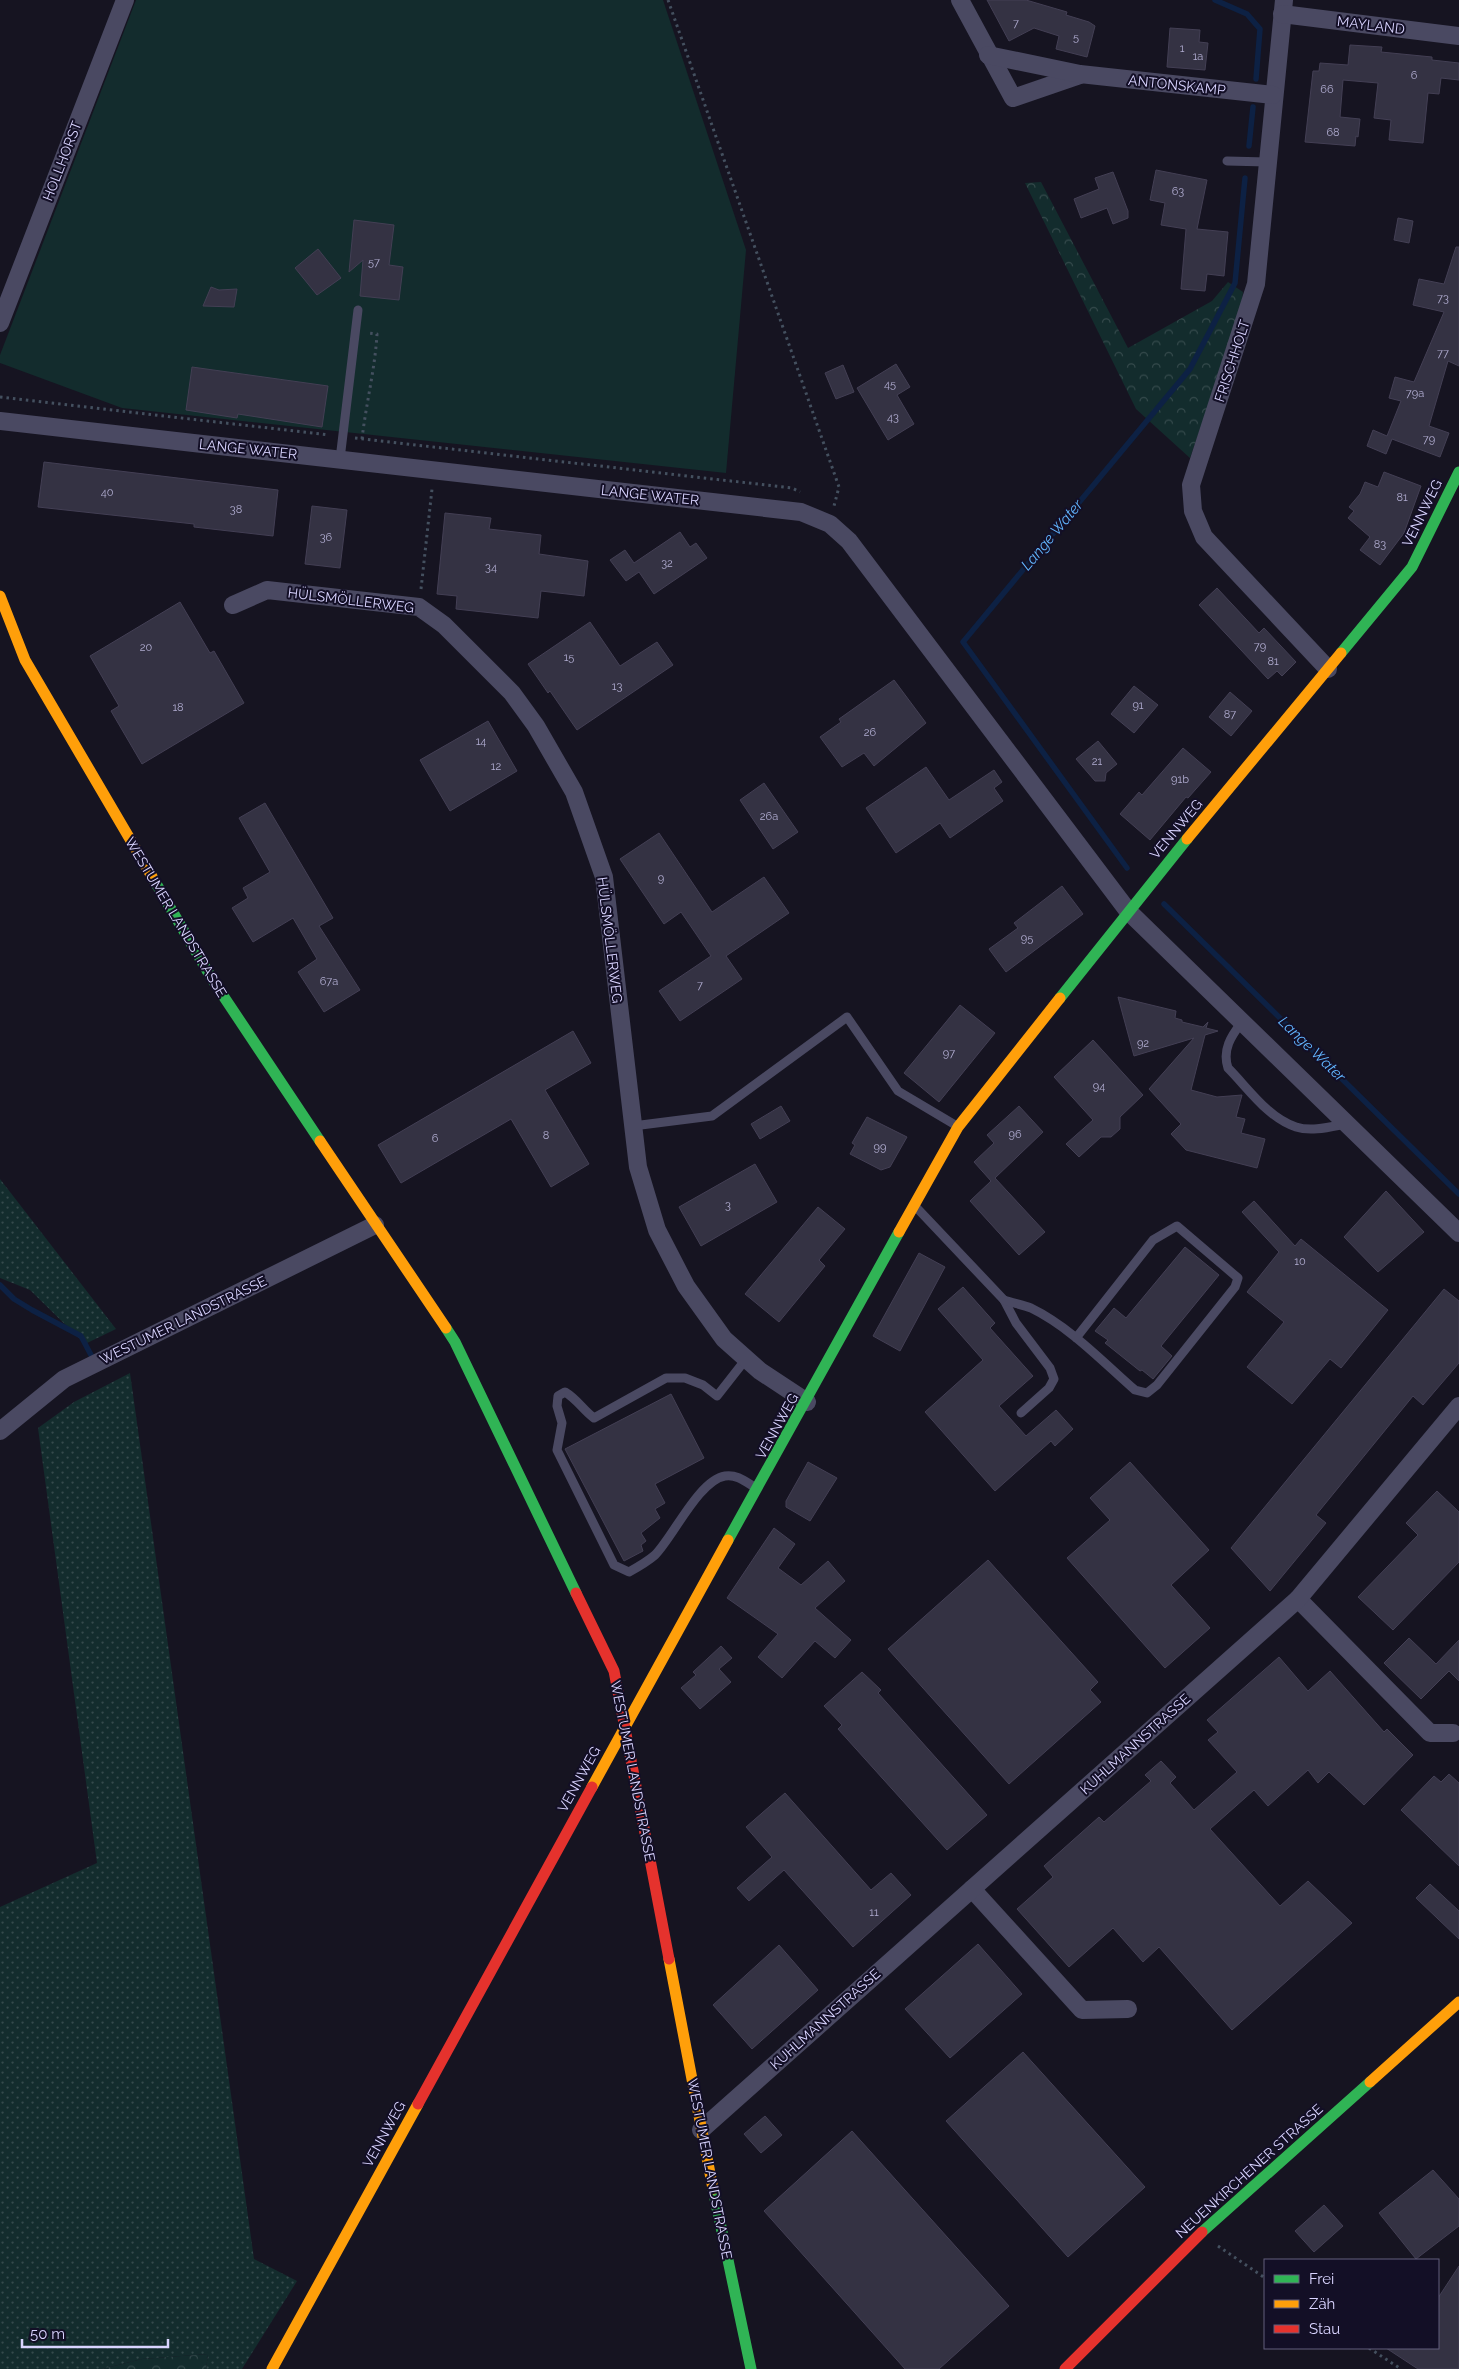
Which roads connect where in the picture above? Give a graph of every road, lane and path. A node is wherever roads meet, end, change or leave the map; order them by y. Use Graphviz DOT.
graph roads {
  1 [pos="125,0"];
  2 [pos="668,0"];
  3 [pos="960,0"];
  4 [pos="1283,7"];
  5 [pos="1459,36"];
  6 [pos="988,55"];
  7 [pos="1080,74"];
  8 [pos="1274,95"];
  9 [pos="1227,161"];
  10 [pos="1267,162"];
  11 [pos="358,310"];
  12 [pos="0,322"];
  13 [pos="355,332"];
  14 [pos="0,397"];
  15 [pos="0,421"];
  16 [pos="343,437"];
  17 [pos="362,439"];
  18 [pos="340,459"];
  19 [pos="434,470"];
  20 [pos="1459,472"];
  21 [pos="808,495"];
  22 [pos="830,524"];
  23 [pos="0,596"];
  24 [pos="233,605"];
  25 [pos="419,607"];
  26 [pos="1328,668"];
  27 [pos="1128,911"];
  28 [pos="1242,1022"];
  29 [pos="1346,1124"];
  30 [pos="633,1126"];
  31 [pos="958,1127"];
  32 [pos="915,1205"];
  33 [pos="375,1224"];
  34 [pos="1459,1233"];
  35 [pos="1004,1300"];
  36 [pos="1076,1338"];
  37 [pos="746,1359"];
  38 [pos="807,1402"];
  39 [pos="1459,1406"];
  40 [pos="1021,1413"];
  41 [pos="0,1431"];
  42 [pos="758,1489"];
  43 [pos="1298,1599"];
  44 [pos="626,1725"];
  45 [pos="1453,1733"];
  46 [pos="972,1889"];
  47 [pos="1459,2002"];
  48 [pos="1128,2009"];
  49 [pos="701,2130"];
  50 [pos="1200,2234"];
  51 [pos="1264,2277"];
  52 [pos="1371,2349"];
  53 [pos="272,2369"];
  54 [pos="751,2369"];
  55 [pos="1065,2369"];
  56 [pos="1401,2369"];
  1 -- 12 [label="street, HOLLHORST"];
  2 -- 22 [label="path"];
  3 -- 6 [label="street, ANTONSKAMP"];
  4 -- 5 [label="street, MAYLAND"];
  4 -- 8 [label="street, FRISCHHOLT"];
  6 -- 7 [label="street, ANTONSKAMP"];
  6 -- 7 [label="street, ANTONSKAMP"];
  7 -- 8 [label="street, ANTONSKAMP"];
  8 -- 10 [label="street, FRISCHHOLT"];
  9 -- 10 [label="lane"];
  10 -- 26 [label="street, FRISCHHOLT"];
  11 -- 13 [label="lane"];
  13 -- 16 [label="lane"];
  13 -- 17 [label="path"];
  14 -- 16 [label="path"];
  15 -- 18 [label="street, LANGE WATER"];
  16 -- 17 [label="path"];
  16 -- 18 [label="lane"];
  17 -- 21 [label="path"];
  18 -- 19 [label="street, LANGE WATER"];
  19 -- 22 [label="street, LANGE WATER"];
  19 -- 25 [label="path"];
  20 -- 26 [label="street, VENNWEG"];
  22 -- 27 [label="street, LANGE WATER"];
  23 -- 33 [label="street, WESTUMER LANDSTRASSE"];
  24 -- 25 [label="street, HÜLSMÖLLERWEG"];
  25 -- 30 [label="street, HÜLSMÖLLERWEG"];
  26 -- 27 [label="street, VENNWEG"];
  27 -- 28 [label="street, LANGE WATER"];
  27 -- 31 [label="street, VENNWEG"];
  28 -- 29 [label="street, LANGE WATER"];
  28 -- 29 [label="lane"];
  29 -- 34 [label="street, LANGE WATER"];
  30 -- 31 [label="lane"];
  30 -- 37 [label="street, HÜLSMÖLLERWEG"];
  31 -- 32 [label="street, VENNWEG"];
  32 -- 35 [label="lane"];
  32 -- 38 [label="street, VENNWEG"];
  33 -- 41 [label="street, WESTUMER LANDSTRASSE"];
  33 -- 44 [label="street, WESTUMER LANDSTRASSE"];
  35 -- 36 [label="lane"];
  35 -- 40 [label="lane"];
  36 -- 36 [label="lane"];
  37 -- 38 [label="street, HÜLSMÖLLERWEG"];
  37 -- 42 [label="lane"];
  38 -- 42 [label="street, VENNWEG"];
  39 -- 43 [label="street, KUHLMANNSTRASSE"];
  42 -- 44 [label="street, VENNWEG"];
  43 -- 45 [label="street"];
  43 -- 46 [label="street, KUHLMANNSTRASSE"];
  44 -- 49 [label="street, WESTUMER LANDSTRASSE"];
  44 -- 53 [label="street, VENNWEG"];
  46 -- 48 [label="street"];
  46 -- 49 [label="street, KUHLMANNSTRASSE"];
  47 -- 50 [label="street, NEUENKIRCHENER STRASSE"];
  49 -- 54 [label="street, WESTUMER LANDSTRASSE"];
  50 -- 51 [label="path"];
  50 -- 55 [label="street, NEUENKIRCHENER STRASSE"];
  52 -- 56 [label="path"];
}
